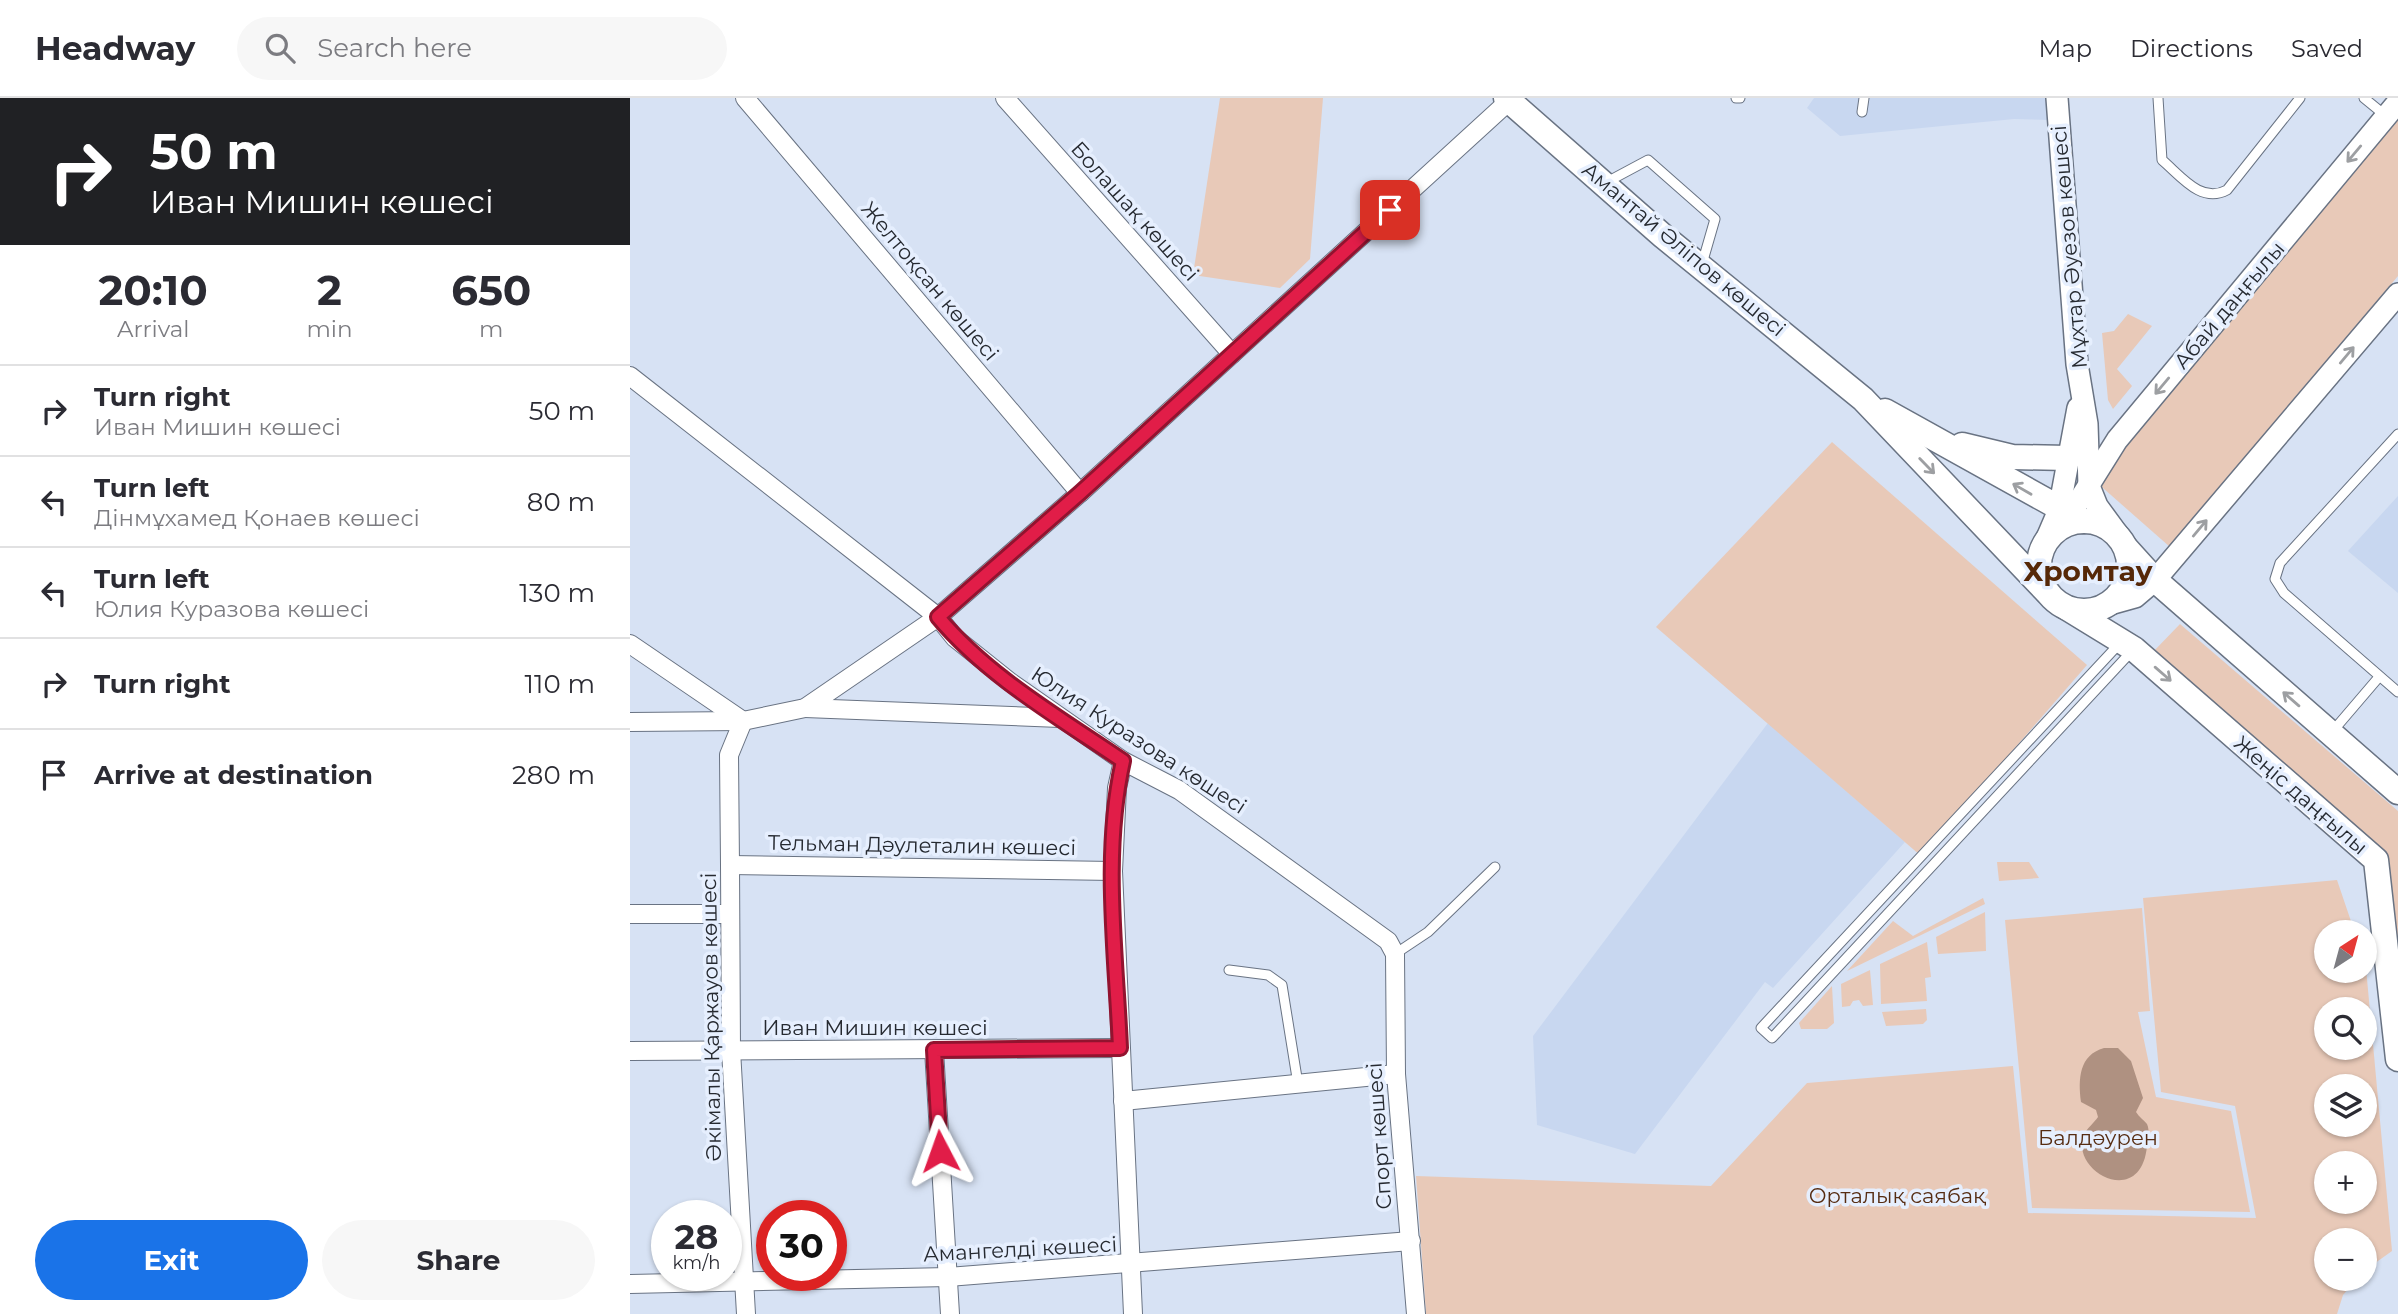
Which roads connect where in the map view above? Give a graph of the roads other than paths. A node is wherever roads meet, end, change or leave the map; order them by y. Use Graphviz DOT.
graph roads {
  1 [pos="745,98"];
  2 [pos="1004,98"];
  3 [pos="1864,98"];
  4 [pos="2057,98"];
  5 [pos="2158,98"];
  6 [pos="2300,98"];
  7 [pos="2364,98"];
  8 [pos="1507,100"];
  9 [pos="2392,109"];
  10 [pos="1862,112"];
  11 [pos="1603,183"];
  12 [pos="1701,266"];
  13 [pos="2398,294"];
  14 [pos="1232,354"];
  15 [pos="630,376"];
  16 [pos="2080,396"];
  17 [pos="1863,399"];
  18 [pos="2087,424"];
  19 [pos="2398,434"];
  20 [pos="1938,440"];
  21 [pos="2117,440"];
  22 [pos="2068,458"];
  23 [pos="2089,486"];
  24 [pos="1080,493"];
  25 [pos="2071,515"];
  26 [pos="2122,542"];
  27 [pos="2155,580"];
  28 [pos="2046,590"];
  29 [pos="2110,604"];
  30 [pos="2067,608"];
  31 [pos="938,617"];
  32 [pos="630,644"];
  33 [pos="2127,645"];
  34 [pos="2379,677"];
  35 [pos="2398,692"];
  36 [pos="805,708"];
  37 [pos="1060,718"];
  38 [pos="743,721"];
  39 [pos="630,722"];
  40 [pos="2331,733"];
  41 [pos="1123,761"];
  42 [pos="2398,792"];
  43 [pos="730,865"];
  44 [pos="1495,867"];
  45 [pos="1113,871"];
  46 [pos="630,914"];
  47 [pos="730,914"];
  48 [pos="1395,954"];
  49 [pos="1229,970"];
  50 [pos="1120,1048"];
  51 [pos="731,1050"];
  52 [pos="934,1050"];
  53 [pos="630,1051"];
  54 [pos="2398,1059"];
  55 [pos="1396,1074"];
  56 [pos="1298,1084"];
  57 [pos="1123,1101"];
  58 [pos="738,1200"];
  59 [pos="1411,1241"];
  60 [pos="1131,1265"];
  61 [pos="948,1277"];
  62 [pos="742,1282"];
  63 [pos="630,1284"];
  64 [pos="651,1284"];
  65 [pos="746,1314"];
  66 [pos="950,1314"];
  67 [pos="1133,1314"];
  68 [pos="1416,1314"];
  1 -- 24 [label="street, Желтоқсан көшесі"];
  2 -- 14 [label="street, Болашақ көшесі"];
  3 -- 10 [label="lane"];
  4 -- 16 [label="street, Мұхтар Әуезов көшесі"];
  5 -- 6 [label="lane"];
  7 -- 9 [label="lane"];
  8 -- 11 [label="main road, Амантай Әліпов көшесі"];
  8 -- 14 [label="street"];
  9 -- 21 [label="street, Абай даңғылы, one-way"];
  11 -- 12 [label="main road, Амантай Әліпов көшесі"];
  11 -- 12 [label="lane"];
  12 -- 17 [label="main road, Амантай Әліпов көшесі"];
  27 -- 13 [label="street, one-way"];
  14 -- 24 [label="street"];
  15 -- 31 [label="street, Юлия Куразова көшесі"];
  16 -- 18 [label="street, Мұхтар Әуезов көшесі"];
  16 -- 22 [label="street, Мұхтар Әуезов көшесі"];
  17 -- 20 [label="main road, Амантай Әліпов көшесі"];
  17 -- 28 [label="main road, Амантай Әліпов көшесі, one-way"];
  18 -- 21 [label="street"];
  18 -- 23 [label="street, Мұхтар Әуезов көшесі"];
  19 -- 34 [label="lane"];
  20 -- 22 [label="main road"];
  25 -- 20 [label="main road, Амантай Әліпов көшесі, one-way"];
  21 -- 23 [label="street, Абай даңғылы"];
  22 -- 25 [label="street, Мұхтар Әуезов көшесі"];
  23 -- 25 [label="street, Абай даңғылы"];
  23 -- 26 [label="street, Мұхтар Әуезов көшесі"];
  24 -- 31 [label="street"];
  25 -- 26 [label="main road"];
  25 -- 28 [label="main road"];
  26 -- 27 [label="main road"];
  26 -- 29 [label="main road"];
  27 -- 29 [label="street"];
  40 -- 27 [label="main road, one-way"];
  28 -- 30 [label="main road"];
  29 -- 30 [label="main road"];
  30 -- 33 [label="main road, Жеңіс даңғылы"];
  31 -- 36 [label="street"];
  31 -- 37 [label="street, Юлия Куразова көшесі"];
  32 -- 38 [label="street"];
  33 -- 33 [label="lane"];
  33 -- 54 [label="main road, Жеңіс даңғылы, one-way"];
  34 -- 35 [label="lane"];
  34 -- 40 [label="lane"];
  36 -- 37 [label="street"];
  36 -- 38 [label="street"];
  37 -- 41 [label="street, Юлия Куразова көшесі"];
  38 -- 39 [label="street"];
  38 -- 43 [label="street, Әкімалы Қаржауов көшесі"];
  40 -- 42 [label="main road"];
  41 -- 45 [label="street"];
  41 -- 48 [label="street, Юлия Куразова көшесі"];
  43 -- 45 [label="street, Тельман Дәулеталин көшесі"];
  43 -- 47 [label="street, Әкімалы Қаржауов көшесі"];
  44 -- 48 [label="lane"];
  45 -- 50 [label="street"];
  46 -- 47 [label="street"];
  47 -- 51 [label="street, Әкімалы Қаржауов көшесі"];
  48 -- 55 [label="street, Спорт көшесі"];
  49 -- 56 [label="lane"];
  50 -- 52 [label="street, Иван Мишин көшесі"];
  50 -- 57 [label="street"];
  51 -- 52 [label="street, Иван Мишин көшесі"];
  51 -- 53 [label="street, Иван Мишин көшесі"];
  51 -- 58 [label="street, Әкімалы Қаржауов көшесі"];
  52 -- 61 [label="street"];
  55 -- 56 [label="street"];
  55 -- 59 [label="street, Спорт көшесі"];
  56 -- 57 [label="street"];
  57 -- 60 [label="street"];
  59 -- 60 [label="street, Амангелді көшесі"];
  59 -- 68 [label="street, Спорт көшесі"];
  60 -- 61 [label="street, Амангелді көшесі"];
  60 -- 67 [label="street"];
  61 -- 62 [label="street, Амангелді көшесі"];
  61 -- 66 [label="street"];
  62 -- 65 [label="street, Әкімалы Қаржауов көшесі"];
  63 -- 64 [label="street, Амангелді көшесі"];
}
